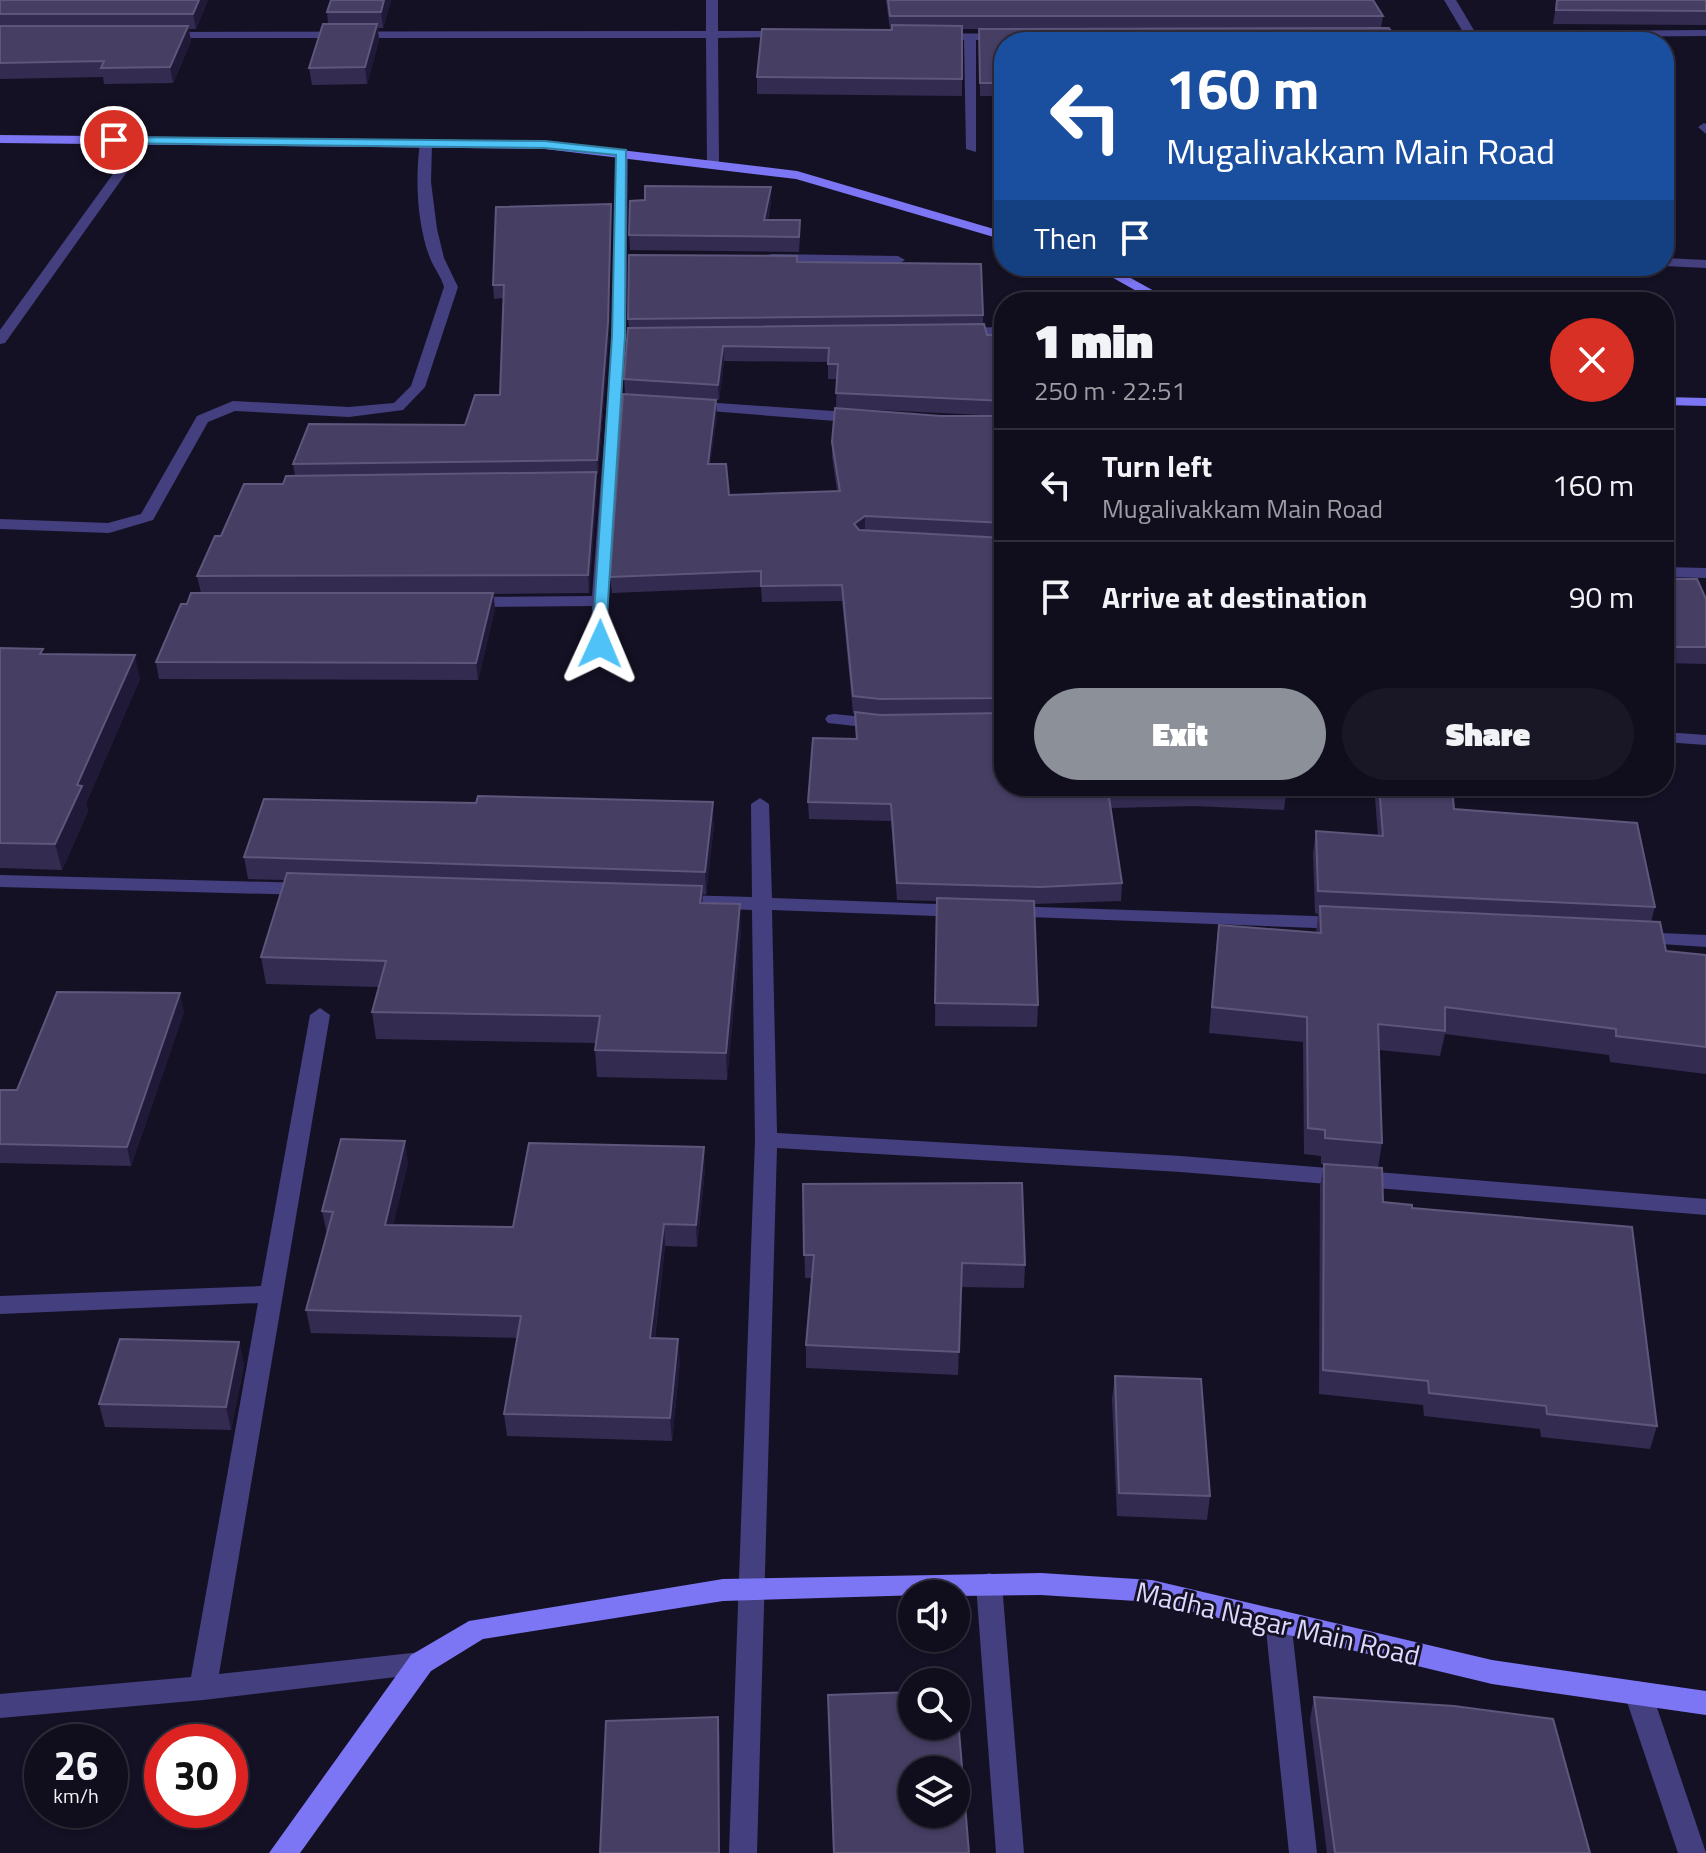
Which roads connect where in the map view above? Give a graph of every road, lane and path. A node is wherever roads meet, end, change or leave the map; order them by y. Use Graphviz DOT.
graph roads {
  1 [pos="712,0"];
  2 [pos="1450,0"];
  3 [pos="1469,32"];
  4 [pos="713,33"];
  5 [pos="1674,33"];
  6 [pos="1706,33"];
  7 [pos="804,34"];
  8 [pos="143,35"];
  9 [pos="924,36"];
  10 [pos="970,37"];
  11 [pos="994,37"];
  12 [pos="0,139"];
  13 [pos="143,141"];
  14 [pos="426,143"];
  15 [pos="972,149"];
  16 [pos="622,153"];
  17 [pos="713,164"];
  18 [pos="994,233"];
  19 [pos="759,258"];
  20 [pos="898,260"];
  21 [pos="1674,262"];
  22 [pos="1706,264"];
  23 [pos="1118,276"];
  24 [pos="1148,292"];
  25 [pos="994,331"];
  26 [pos="942,332"];
  27 [pos="0,340"];
  28 [pos="1674,401"];
  29 [pos="1706,402"];
  30 [pos="676,406"];
  31 [pos="878,419"];
  32 [pos="0,524"];
  33 [pos="1674,572"];
  34 [pos="1706,573"];
  35 [pos="600,601"];
  36 [pos="458,602"];
  37 [pos="600,644"];
  38 [pos="834,719"];
  39 [pos="896,723"];
  40 [pos="1674,738"];
  41 [pos="1706,740"];
  42 [pos="760,804"];
  43 [pos="0,881"];
  44 [pos="321,889"];
  45 [pos="655,901"];
  46 [pos="764,904"];
  47 [pos="1363,924"];
  48 [pos="1613,936"];
  49 [pos="1706,941"];
  50 [pos="320,1015"];
  51 [pos="766,1140"];
  52 [pos="1706,1207"];
  53 [pos="271,1294"];
  54 [pos="0,1305"];
  55 [pos="989,1584"];
  56 [pos="753,1590"];
  57 [pos="1278,1620"];
  58 [pos="421,1663"];
  59 [pos="203,1688"];
  60 [pos="1638,1693"];
  61 [pos="1706,1703"];
  62 [pos="0,1706"];
  63 [pos="283,1853"];
  64 [pos="743,1853"];
  65 [pos="1010,1853"];
  66 [pos="1303,1853"];
  67 [pos="1692,1853"];
  1 -- 4 [label="street"];
  2 -- 3 [label="street"];
  4 -- 7 [label="street"];
  4 -- 8 [label="street"];
  4 -- 17 [label="street"];
  5 -- 6 [label="street"];
  9 -- 10 [label="street"];
  10 -- 11 [label="street"];
  10 -- 15 [label="street"];
  12 -- 13 [label="street"];
  13 -- 14 [label="street"];
  13 -- 27 [label="street"];
  14 -- 16 [label="street"];
  14 -- 32 [label="street"];
  16 -- 17 [label="street"];
  16 -- 35 [label="street"];
  17 -- 18 [label="street"];
  19 -- 20 [label="street"];
  21 -- 22 [label="street"];
  23 -- 24 [label="street"];
  25 -- 26 [label="street"];
  28 -- 29 [label="street"];
  30 -- 31 [label="street"];
  33 -- 34 [label="street"];
  35 -- 36 [label="street"];
  35 -- 37 [label="street"];
  38 -- 39 [label="street"];
  40 -- 41 [label="street"];
  42 -- 46 [label="street"];
  43 -- 44 [label="street"];
  45 -- 46 [label="street"];
  46 -- 47 [label="street"];
  46 -- 51 [label="street"];
  48 -- 49 [label="street"];
  50 -- 53 [label="street"];
  51 -- 52 [label="street"];
  51 -- 56 [label="street"];
  53 -- 54 [label="street"];
  53 -- 59 [label="street"];
  55 -- 56 [label="street, Madha Nagar Main Road"];
  55 -- 57 [label="street, Madha Nagar Main Road"];
  55 -- 65 [label="street"];
  56 -- 58 [label="street, Madha Nagar Main Road"];
  56 -- 64 [label="street"];
  57 -- 60 [label="street, Madha Nagar Main Road"];
  57 -- 66 [label="street"];
  58 -- 59 [label="street"];
  58 -- 63 [label="street, Madha Nagar Main Road"];
  59 -- 62 [label="street"];
  60 -- 61 [label="street, Madha Nagar Main Road"];
  60 -- 67 [label="street"];
}
